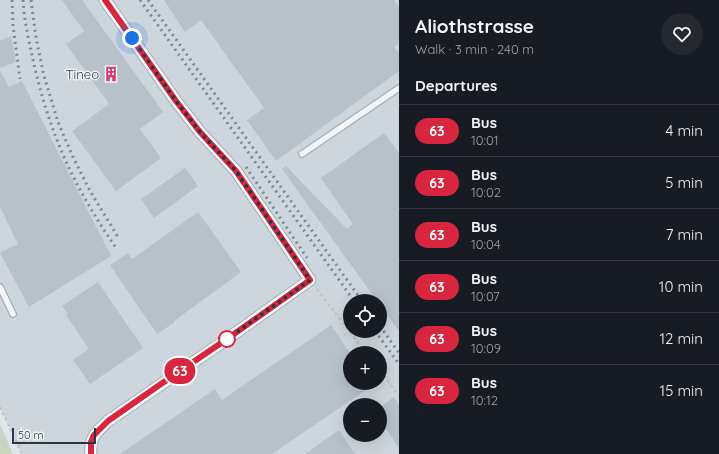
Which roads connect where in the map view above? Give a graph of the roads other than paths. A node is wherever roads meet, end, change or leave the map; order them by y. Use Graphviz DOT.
graph roads {
  1 [pos="105,0"];
  2 [pos="399,88"];
  3 [pos="302,154"];
  4 [pos="0,287"];
  5 [pos="13,314"];
  6 [pos="91,454"];
  1 -- 6 [label="street"];
  2 -- 3 [label="lane"];
  4 -- 5 [label="lane"];
}
